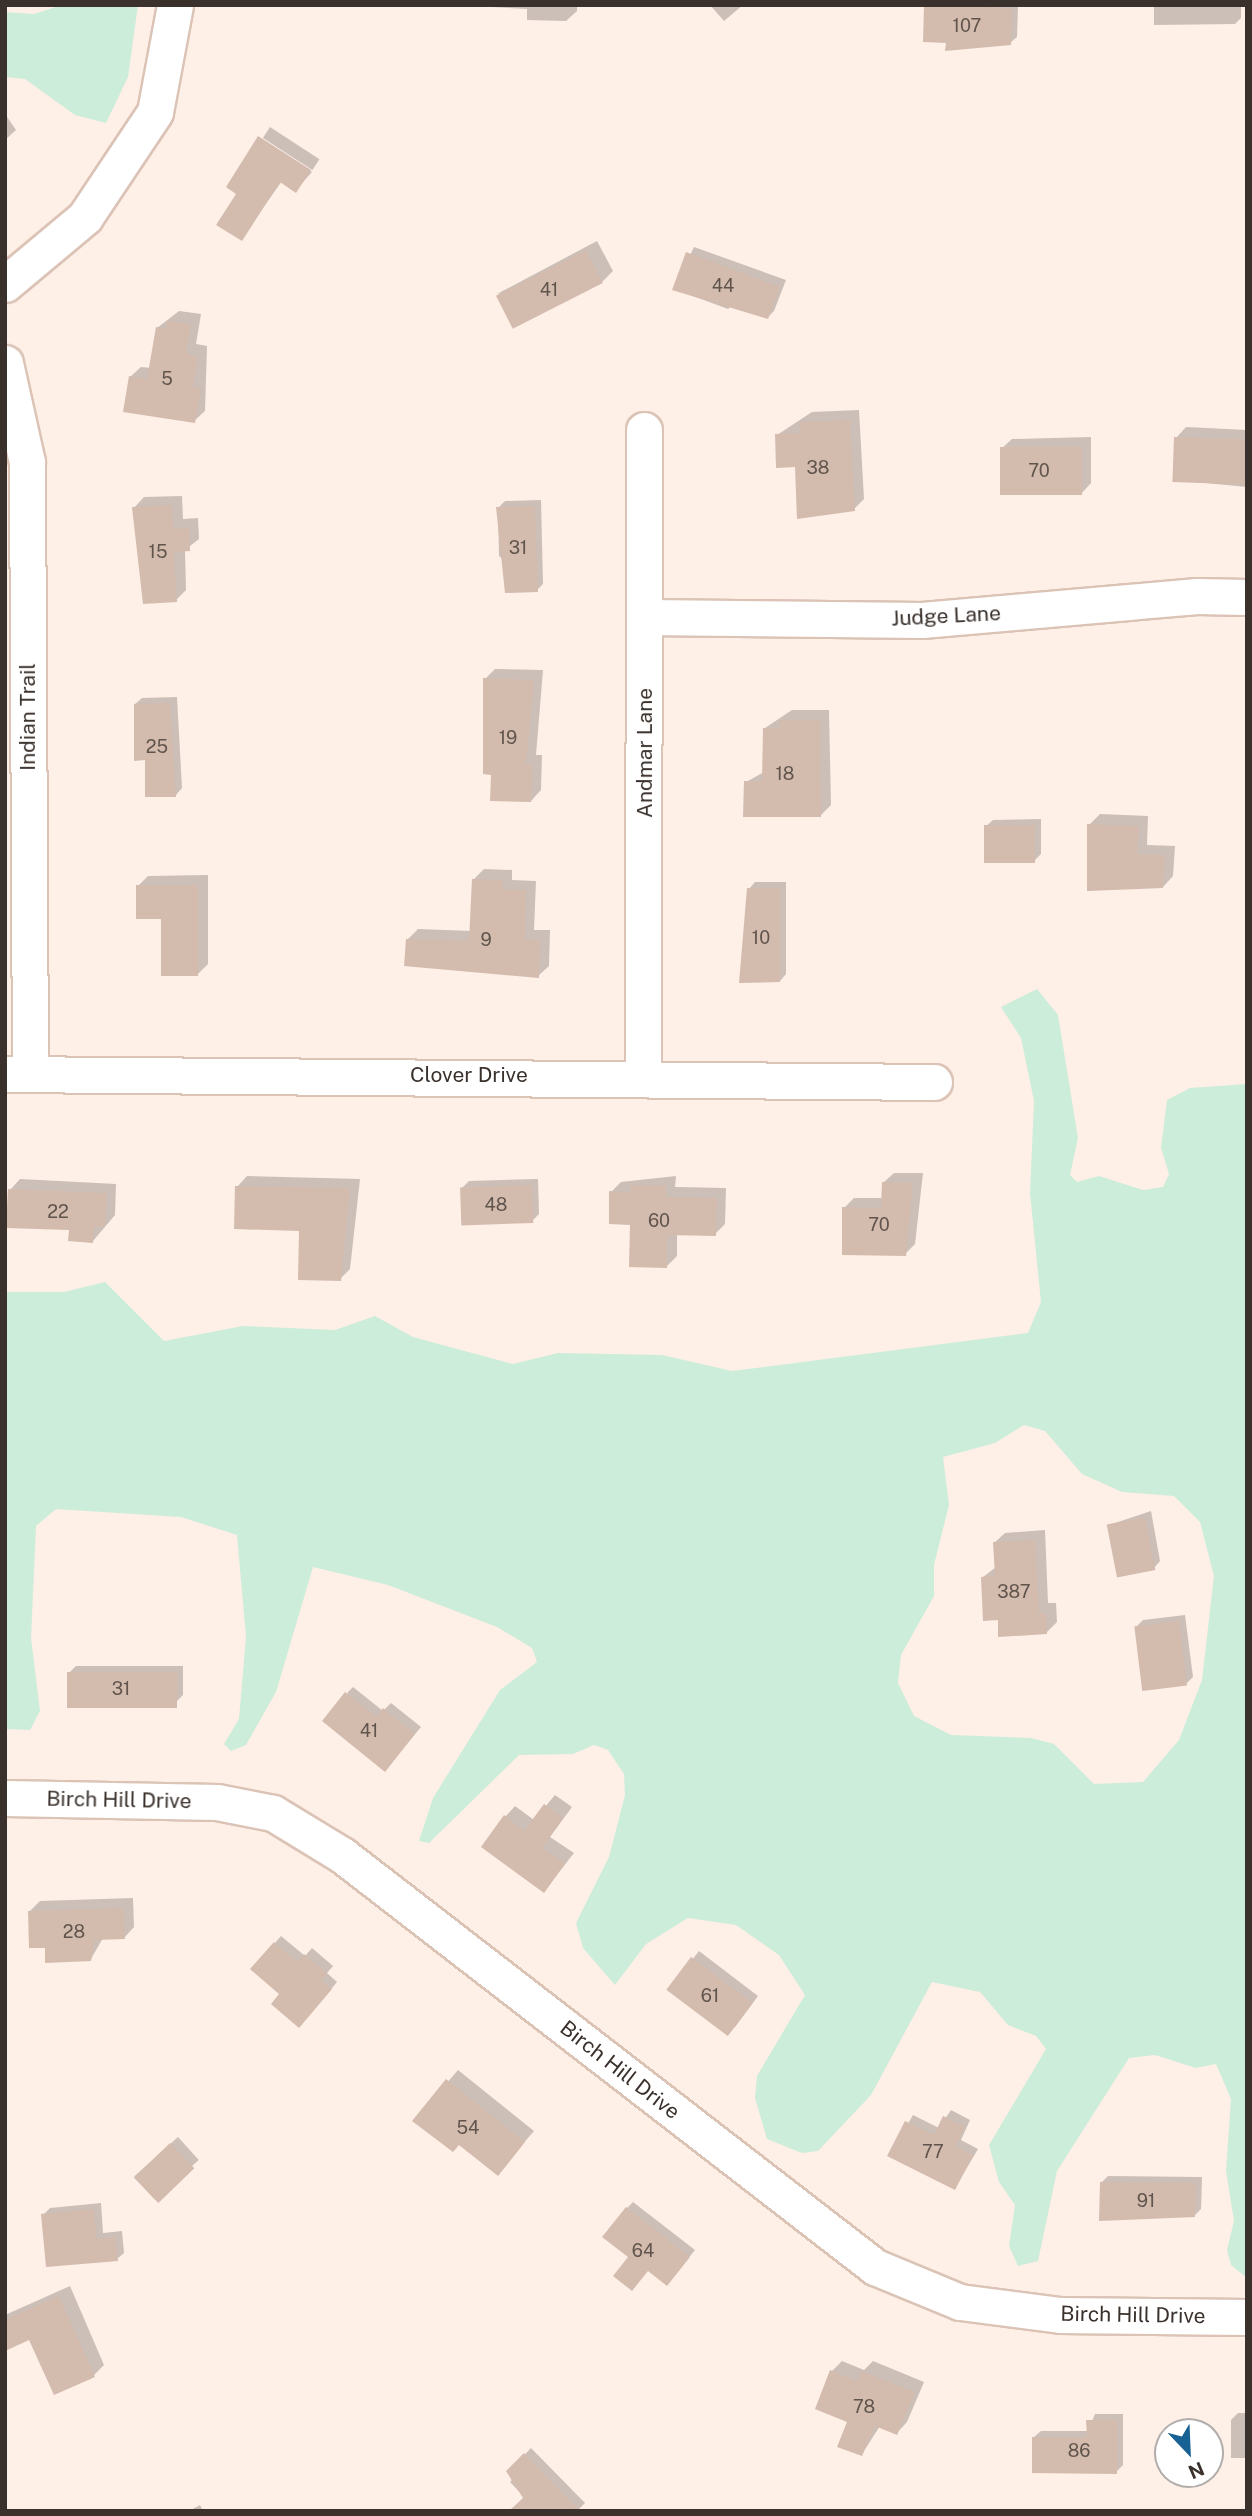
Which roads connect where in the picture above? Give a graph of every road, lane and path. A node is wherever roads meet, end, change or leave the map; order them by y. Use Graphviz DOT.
graph roads {
  1 [pos="175,5"];
  2 [pos="5,284"];
  3 [pos="5,363"];
  4 [pos="645,430"];
  5 [pos="1247,597"];
  6 [pos="645,617"];
  7 [pos="18,1074"];
  8 [pos="643,1076"];
  9 [pos="934,1082"];
  10 [pos="5,1798"];
  11 [pos="1247,2317"];
  1 -- 2 [label="street"];
  3 -- 7 [label="street, Indian Trail"];
  4 -- 6 [label="street, Andmar Lane"];
  5 -- 6 [label="street, Judge Lane"];
  6 -- 8 [label="street, Andmar Lane"];
  7 -- 8 [label="street, Clover Drive"];
  8 -- 9 [label="street, Clover Drive"];
  10 -- 11 [label="street, Birch Hill Drive"];
}
